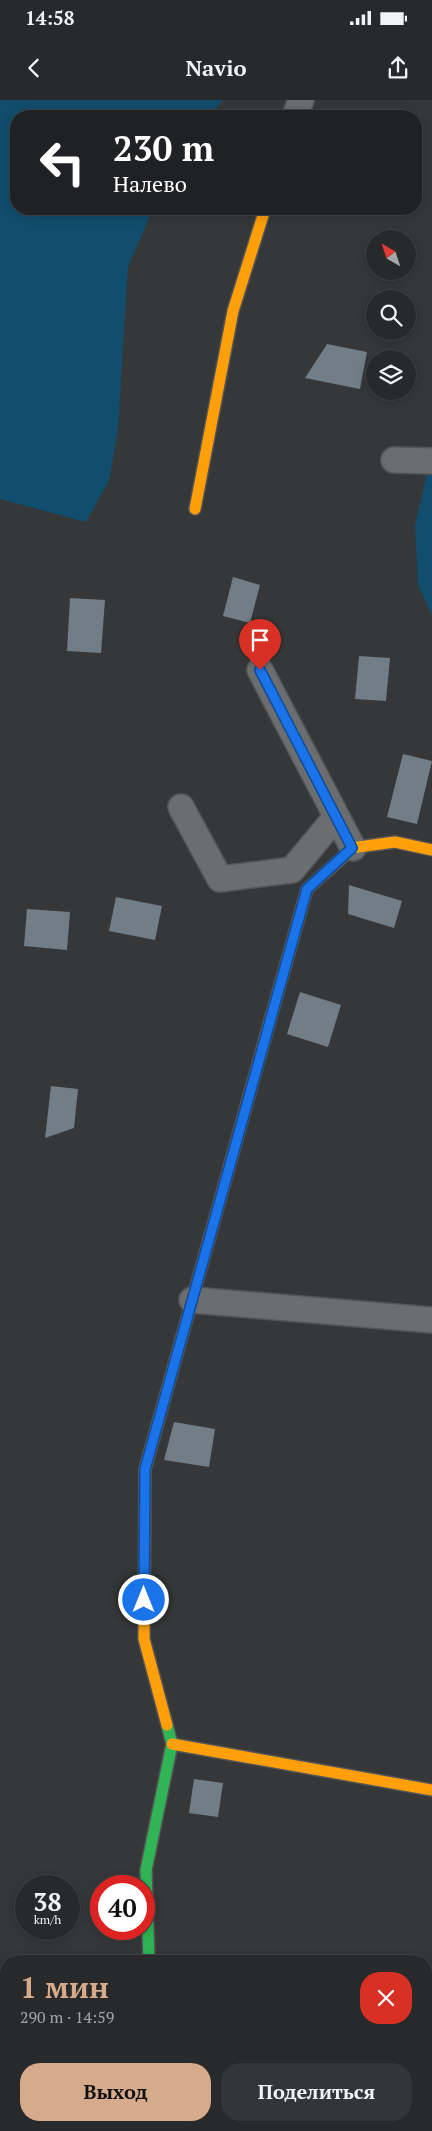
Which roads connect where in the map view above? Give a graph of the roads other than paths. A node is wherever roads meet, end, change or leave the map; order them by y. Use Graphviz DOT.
graph roads {
  1 [pos="263,215"];
  2 [pos="394,460"];
  3 [pos="432,461"];
  4 [pos="195,509"];
  5 [pos="260,670"];
  6 [pos="181,807"];
  7 [pos="336,817"];
  8 [pos="352,848"];
  9 [pos="432,850"];
  10 [pos="192,1300"];
  11 [pos="432,1320"];
  12 [pos="172,1744"];
  13 [pos="432,1790"];
  14 [pos="149,1955"];
  1 -- 4 [label="street"];
  2 -- 3 [label="street"];
  5 -- 7 [label="street"];
  6 -- 7 [label="street"];
  7 -- 8 [label="street"];
  8 -- 9 [label="street"];
  8 -- 10 [label="street"];
  10 -- 11 [label="street"];
  10 -- 12 [label="street"];
  12 -- 13 [label="street"];
  12 -- 14 [label="street"];
}
